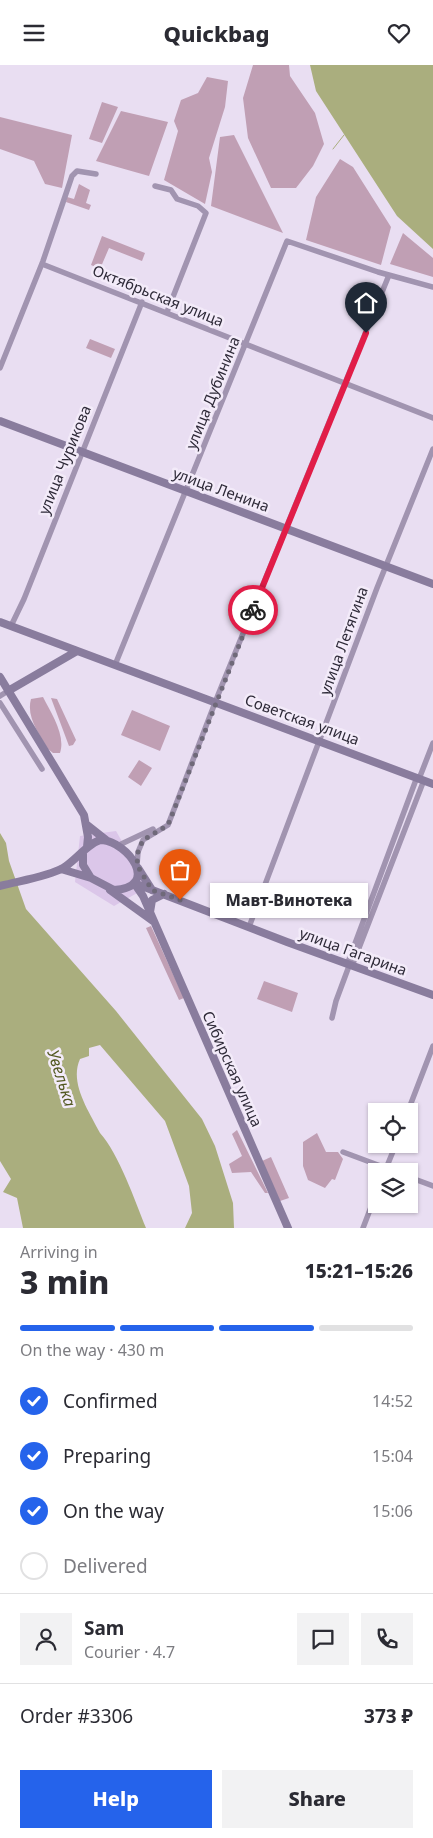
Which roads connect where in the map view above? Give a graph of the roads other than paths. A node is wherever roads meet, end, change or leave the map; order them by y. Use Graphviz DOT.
graph roads {
  1 [pos="96,174"];
  2 [pos="155,187"];
  3 [pos="42,264"];
  4 [pos="389,275"];
  5 [pos="433,287"];
  6 [pos="142,302"];
  7 [pos="167,312"];
  8 [pos="246,345"];
  9 [pos="0,368"];
  10 [pos="345,385"];
  11 [pos="433,418"];
  12 [pos="0,421"];
  13 [pos="433,449"];
  14 [pos="82,453"];
  15 [pos="186,491"];
  16 [pos="287,529"];
  17 [pos="386,566"];
  18 [pos="433,584"];
  19 [pos="0,622"];
  20 [pos="10,626"];
  21 [pos="77,651"];
  22 [pos="115,665"];
  23 [pos="0,677"];
  24 [pos="8,691"];
  25 [pos="0,695"];
  26 [pos="0,703"];
  27 [pos="216,703"];
  28 [pos="320,741"];
  29 [pos="433,743"];
  30 [pos="42,769"];
  31 [pos="420,779"];
  32 [pos="433,784"];
  33 [pos="168,824"];
  34 [pos="87,825"];
  35 [pos="108,842"];
  36 [pos="116,847"];
  37 [pos="85,850"];
  38 [pos="137,865"];
  39 [pos="61,869"];
  40 [pos="91,878"];
  41 [pos="134,883"];
  42 [pos="0,886"];
  43 [pos="110,890"];
  44 [pos="152,890"];
  45 [pos="164,894"];
  46 [pos="151,918"];
  47 [pos="249,927"];
  48 [pos="350,966"];
  49 [pos="433,995"];
  50 [pos="332,1018"];
  51 [pos="433,1046"];
  52 [pos="411,1103"];
  53 [pos="343,1151"];
  54 [pos="370,1163"];
  55 [pos="418,1180"];
  56 [pos="433,1186"];
  57 [pos="369,1213"];
  58 [pos="288,1228"];
  59 [pos="363,1228"];
  1 -- 3 [label="street"];
  2 -- 7 [label="street"];
  3 -- 6 [label="street, Октябрьская улица"];
  3 -- 9 [label="street"];
  4 -- 5 [label="street"];
  4 -- 8 [label="street, улица Дубинина"];
  4 -- 10 [label="street"];
  6 -- 7 [label="street, Октябрьская улица"];
  6 -- 14 [label="street, улица Чурикова"];
  7 -- 8 [label="street, Октябрьская улица"];
  8 -- 10 [label="street, Октябрьская улица"];
  8 -- 15 [label="street, улица Дубинина"];
  10 -- 11 [label="street, Октябрьская улица"];
  10 -- 16 [label="street"];
  12 -- 14 [label="street, улица Ленина"];
  13 -- 17 [label="street, улица Летягина"];
  14 -- 15 [label="street, улица Ленина"];
  14 -- 20 [label="street, улица Чурикова"];
  15 -- 16 [label="street, улица Ленина"];
  15 -- 22 [label="street, улица Дубинина"];
  16 -- 17 [label="street, улица Ленина"];
  16 -- 27 [label="street"];
  17 -- 18 [label="street, улица Ленина"];
  17 -- 28 [label="street, улица Летягина"];
  19 -- 20 [label="street, Советская улица"];
  20 -- 21 [label="street, Советская улица"];
  21 -- 22 [label="street, Советская улица"];
  21 -- 24 [label="street"];
  22 -- 27 [label="street, Советская улица"];
  23 -- 24 [label="street"];
  24 -- 25 [label="street"];
  24 -- 34 [label="street"];
  26 -- 30 [label="street"];
  27 -- 28 [label="street, Советская улица"];
  27 -- 33 [label="street"];
  28 -- 31 [label="street, Советская улица"];
  28 -- 47 [label="street, улица Летягина"];
  29 -- 31 [label="street"];
  31 -- 32 [label="street, Советская улица"];
  31 -- 48 [label="street"];
  33 -- 36 [label="street"];
  33 -- 38 [label="street"];
  34 -- 35 [label="street"];
  34 -- 37 [label="street"];
  35 -- 36 [label="street"];
  35 -- 37 [label="street"];
  36 -- 38 [label="street"];
  37 -- 39 [label="street"];
  37 -- 40 [label="street"];
  38 -- 41 [label="street"];
  38 -- 44 [label="street"];
  39 -- 40 [label="street"];
  39 -- 42 [label="street"];
  40 -- 43 [label="street"];
  41 -- 43 [label="street"];
  41 -- 44 [label="street, улица Гагарина"];
  41 -- 46 [label="street, Сибирская улица"];
  43 -- 46 [label="street"];
  44 -- 45 [label="street, улица Гагарина"];
  45 -- 46 [label="street"];
  45 -- 47 [label="street, улица Гагарина"];
  46 -- 58 [label="street, Сибирская улица"];
  47 -- 48 [label="street, улица Гагарина"];
  48 -- 49 [label="street, улица Гагарина"];
  48 -- 50 [label="street"];
  51 -- 52 [label="street"];
  53 -- 54 [label="street"];
  55 -- 56 [label="street"];
  57 -- 59 [label="street"];
}
